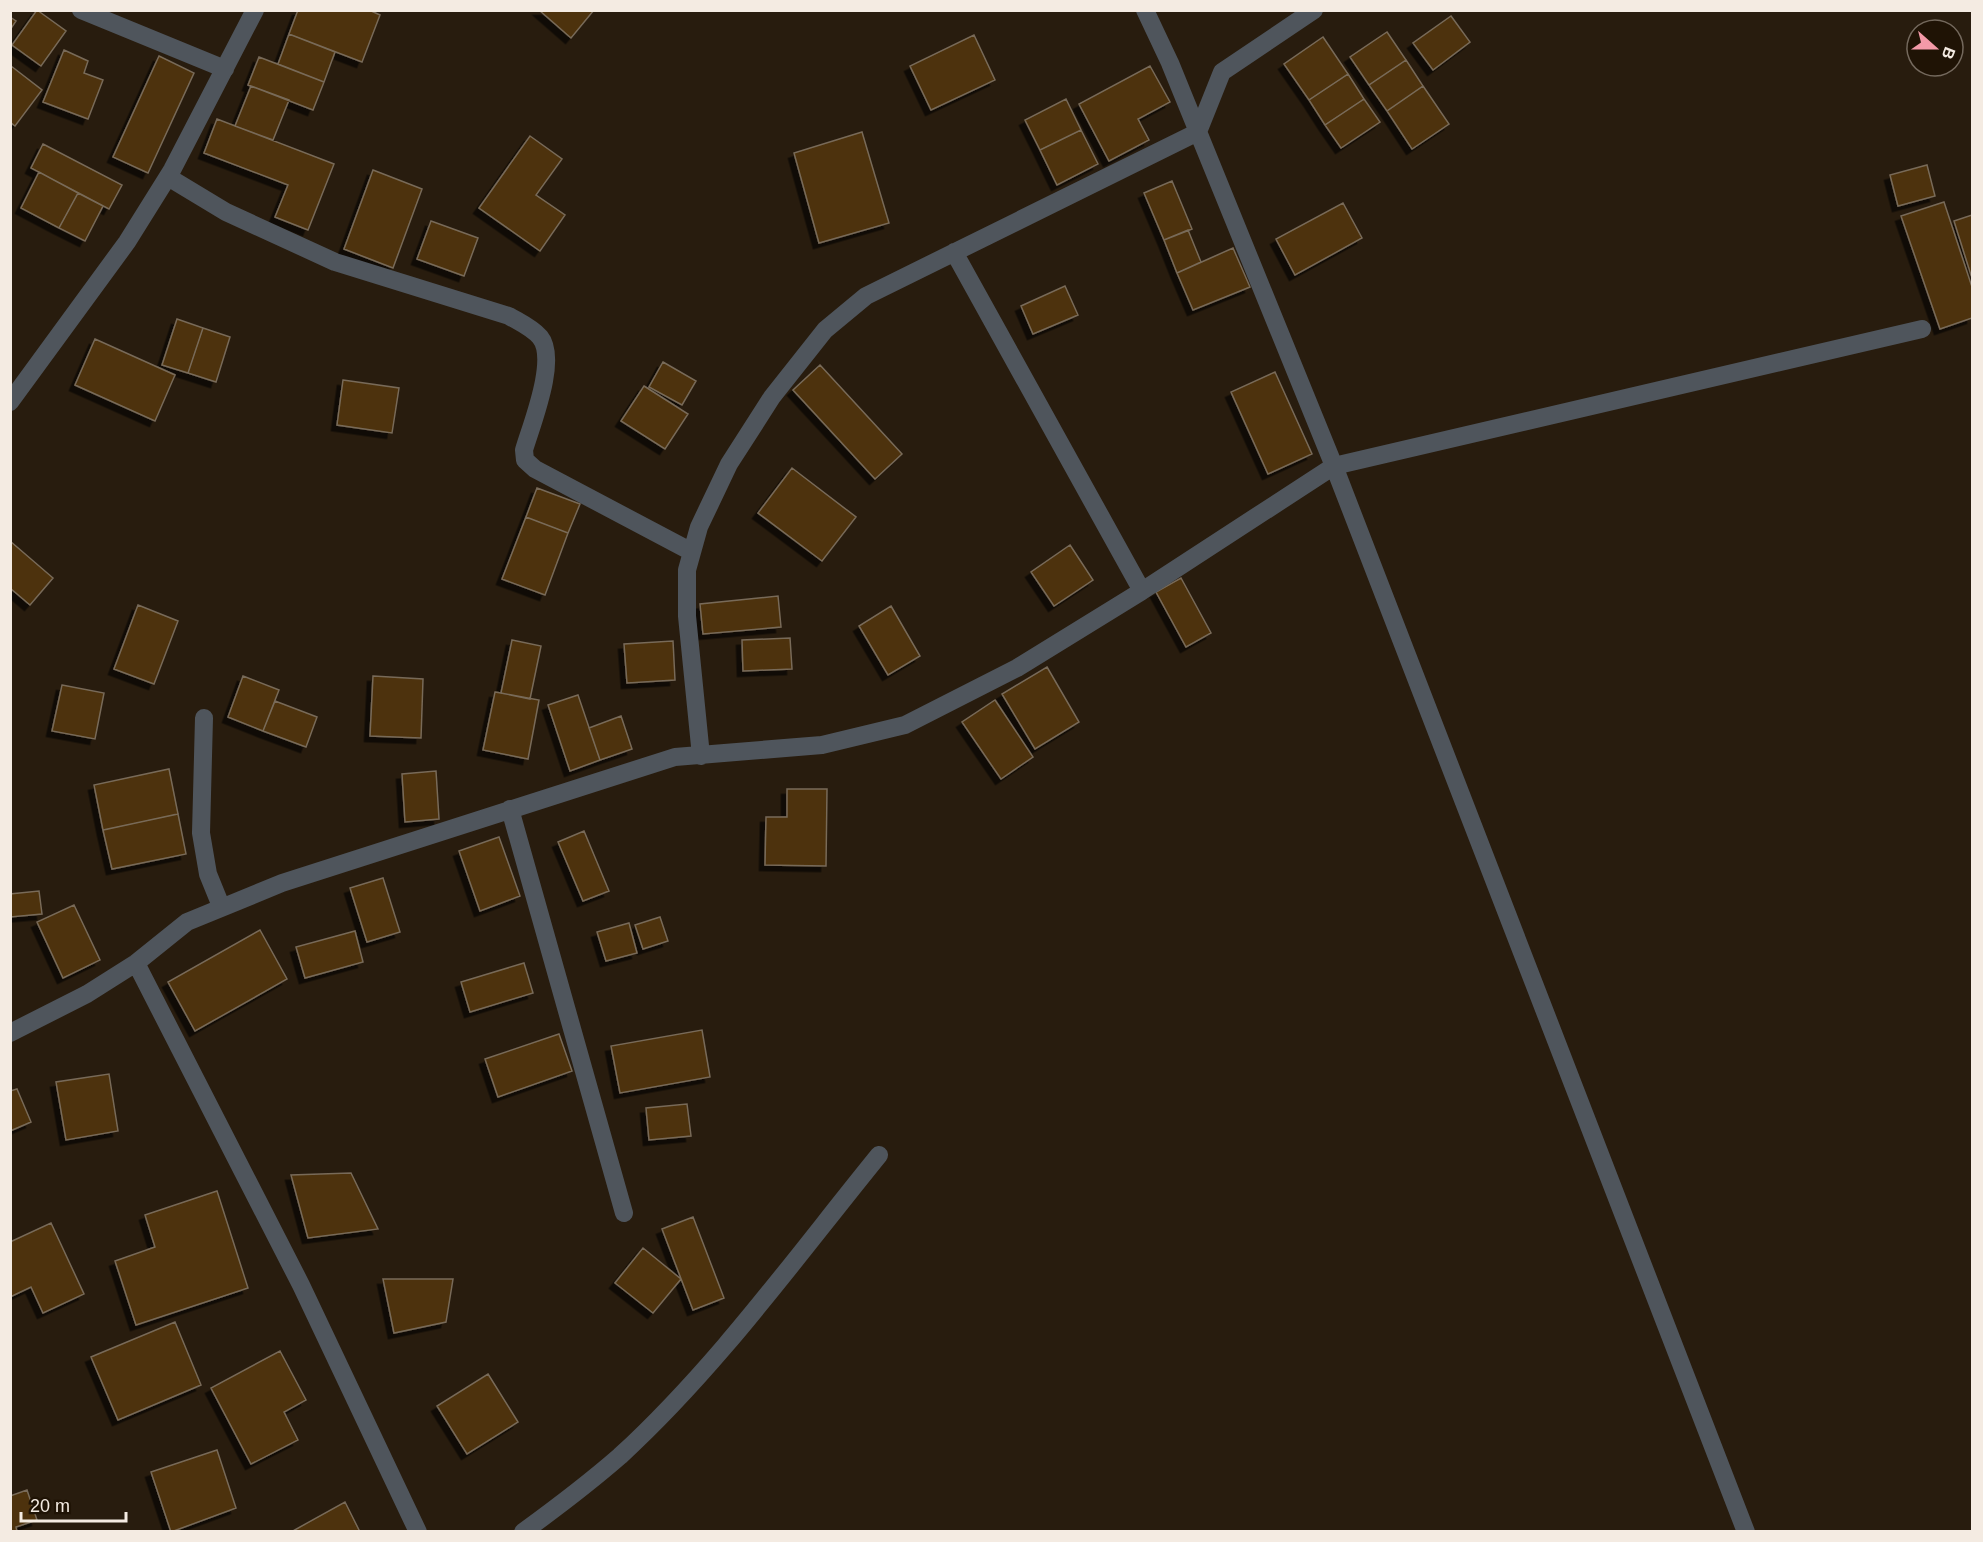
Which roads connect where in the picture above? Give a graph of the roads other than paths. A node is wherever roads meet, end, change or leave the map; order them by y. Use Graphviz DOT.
graph roads {
  1 [pos="81,10"];
  2 [pos="255,10"];
  3 [pos="1145,10"];
  4 [pos="1314,10"];
  5 [pos="225,69"];
  6 [pos="1198,132"];
  7 [pos="168,177"];
  8 [pos="954,252"];
  9 [pos="1922,329"];
  10 [pos="10,402"];
  11 [pos="1334,466"];
  12 [pos="692,552"];
  13 [pos="1142,591"];
  14 [pos="204,718"];
  15 [pos="701,756"];
  16 [pos="510,809"];
  17 [pos="221,906"];
  18 [pos="136,963"];
  19 [pos="10,1033"];
  20 [pos="879,1155"];
  21 [pos="624,1213"];
  22 [pos="418,1532"];
  23 [pos="523,1532"];
  24 [pos="1746,1532"];
  1 -- 5 [label="street"];
  2 -- 5 [label="street"];
  3 -- 6 [label="street"];
  4 -- 6 [label="street"];
  5 -- 7 [label="street"];
  6 -- 8 [label="street"];
  6 -- 11 [label="street"];
  7 -- 10 [label="street"];
  7 -- 12 [label="street"];
  8 -- 12 [label="street"];
  8 -- 13 [label="street"];
  9 -- 11 [label="street"];
  11 -- 13 [label="street"];
  11 -- 24 [label="street"];
  12 -- 15 [label="street"];
  13 -- 15 [label="street"];
  14 -- 17 [label="street"];
  15 -- 16 [label="street"];
  16 -- 17 [label="street"];
  16 -- 21 [label="street"];
  17 -- 18 [label="street"];
  18 -- 19 [label="street"];
  18 -- 22 [label="street"];
  20 -- 23 [label="street"];
}
